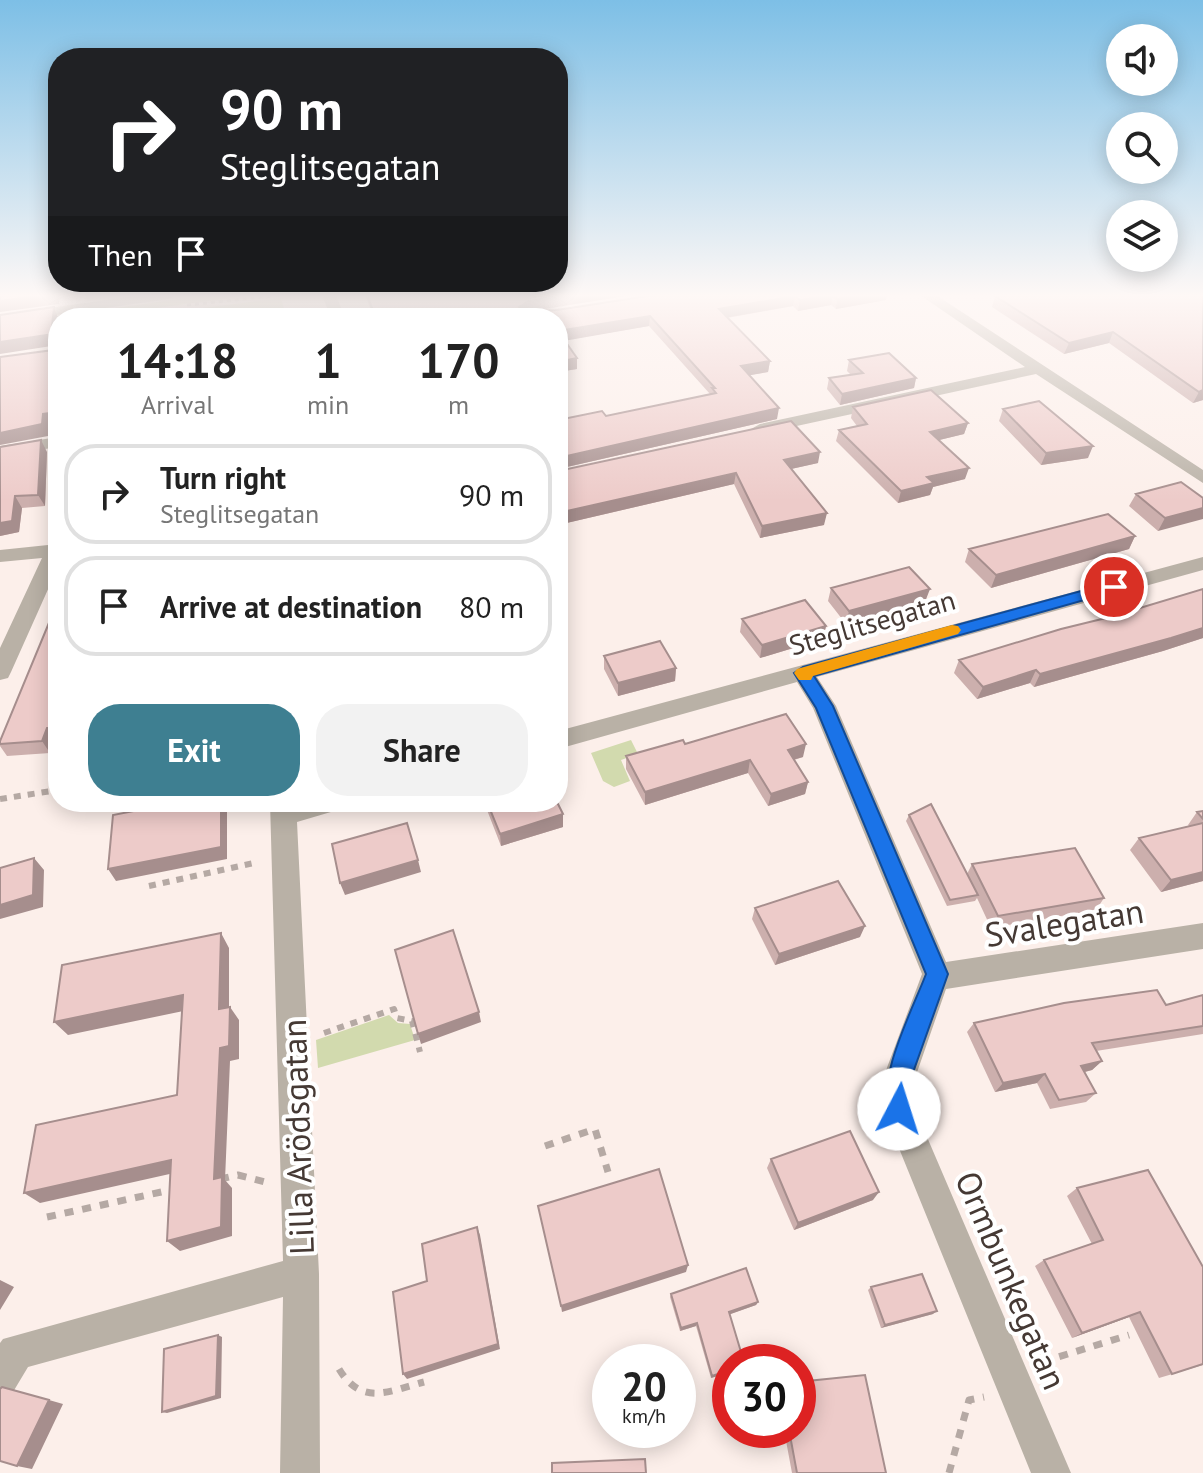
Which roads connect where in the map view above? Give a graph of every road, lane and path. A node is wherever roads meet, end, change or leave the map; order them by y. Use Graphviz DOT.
graph roads {
  1 [pos="1031,364"];
  2 [pos="1039,369"];
  3 [pos="749,432"];
  4 [pos="48,444"];
  5 [pos="0,451"];
  6 [pos="1203,478"];
  7 [pos="48,548"];
  8 [pos="0,556"];
  9 [pos="1203,563"];
  10 [pos="48,567"];
  11 [pos="0,672"];
  12 [pos="803,673"];
  13 [pos="568,737"];
  14 [pos="48,792"];
  15 [pos="0,799"];
  16 [pos="282,812"];
  17 [pos="286,856"];
  18 [pos="149,886"];
  19 [pos="1203,936"];
  20 [pos="937,974"];
  21 [pos="293,1043"];
  22 [pos="420,1052"];
  23 [pos="545,1146"];
  24 [pos="608,1172"];
  25 [pos="208,1181"];
  26 [pos="179,1188"];
  27 [pos="298,1190"];
  28 [pos="47,1217"];
  29 [pos="301,1274"];
  30 [pos="1129,1335"];
  31 [pos="300,1351"];
  32 [pos="0,1379"];
  33 [pos="1013,1380"];
  34 [pos="424,1382"];
  35 [pos="300,1473"];
  36 [pos="949,1473"];
  37 [pos="1051,1473"];
  1 -- 2 [label="street"];
  2 -- 3 [label="street"];
  2 -- 6 [label="street"];
  4 -- 5 [label="street"];
  7 -- 8 [label="street"];
  9 -- 12 [label="street, Steglitsegatan"];
  10 -- 11 [label="street"];
  12 -- 13 [label="street, Steglitsegatan"];
  12 -- 20 [label="street"];
  14 -- 15 [label="path"];
  16 -- 17 [label="street, Lilla Arödsgatan"];
  17 -- 18 [label="path"];
  17 -- 21 [label="street, Lilla Arödsgatan"];
  19 -- 20 [label="street, Svalegatan"];
  20 -- 33 [label="street, Ormbunkegatan"];
  21 -- 22 [label="path"];
  21 -- 27 [label="street, Lilla Arödsgatan"];
  23 -- 24 [label="path"];
  25 -- 27 [label="path"];
  26 -- 28 [label="path"];
  27 -- 29 [label="street, Lilla Arödsgatan"];
  29 -- 31 [label="street, Lilla Arödsgatan"];
  29 -- 32 [label="street"];
  30 -- 33 [label="path"];
  31 -- 34 [label="path"];
  31 -- 35 [label="street, Lilla Arödsgatan"];
  33 -- 36 [label="path"];
  33 -- 37 [label="street, Ormbunkegatan"];
}
